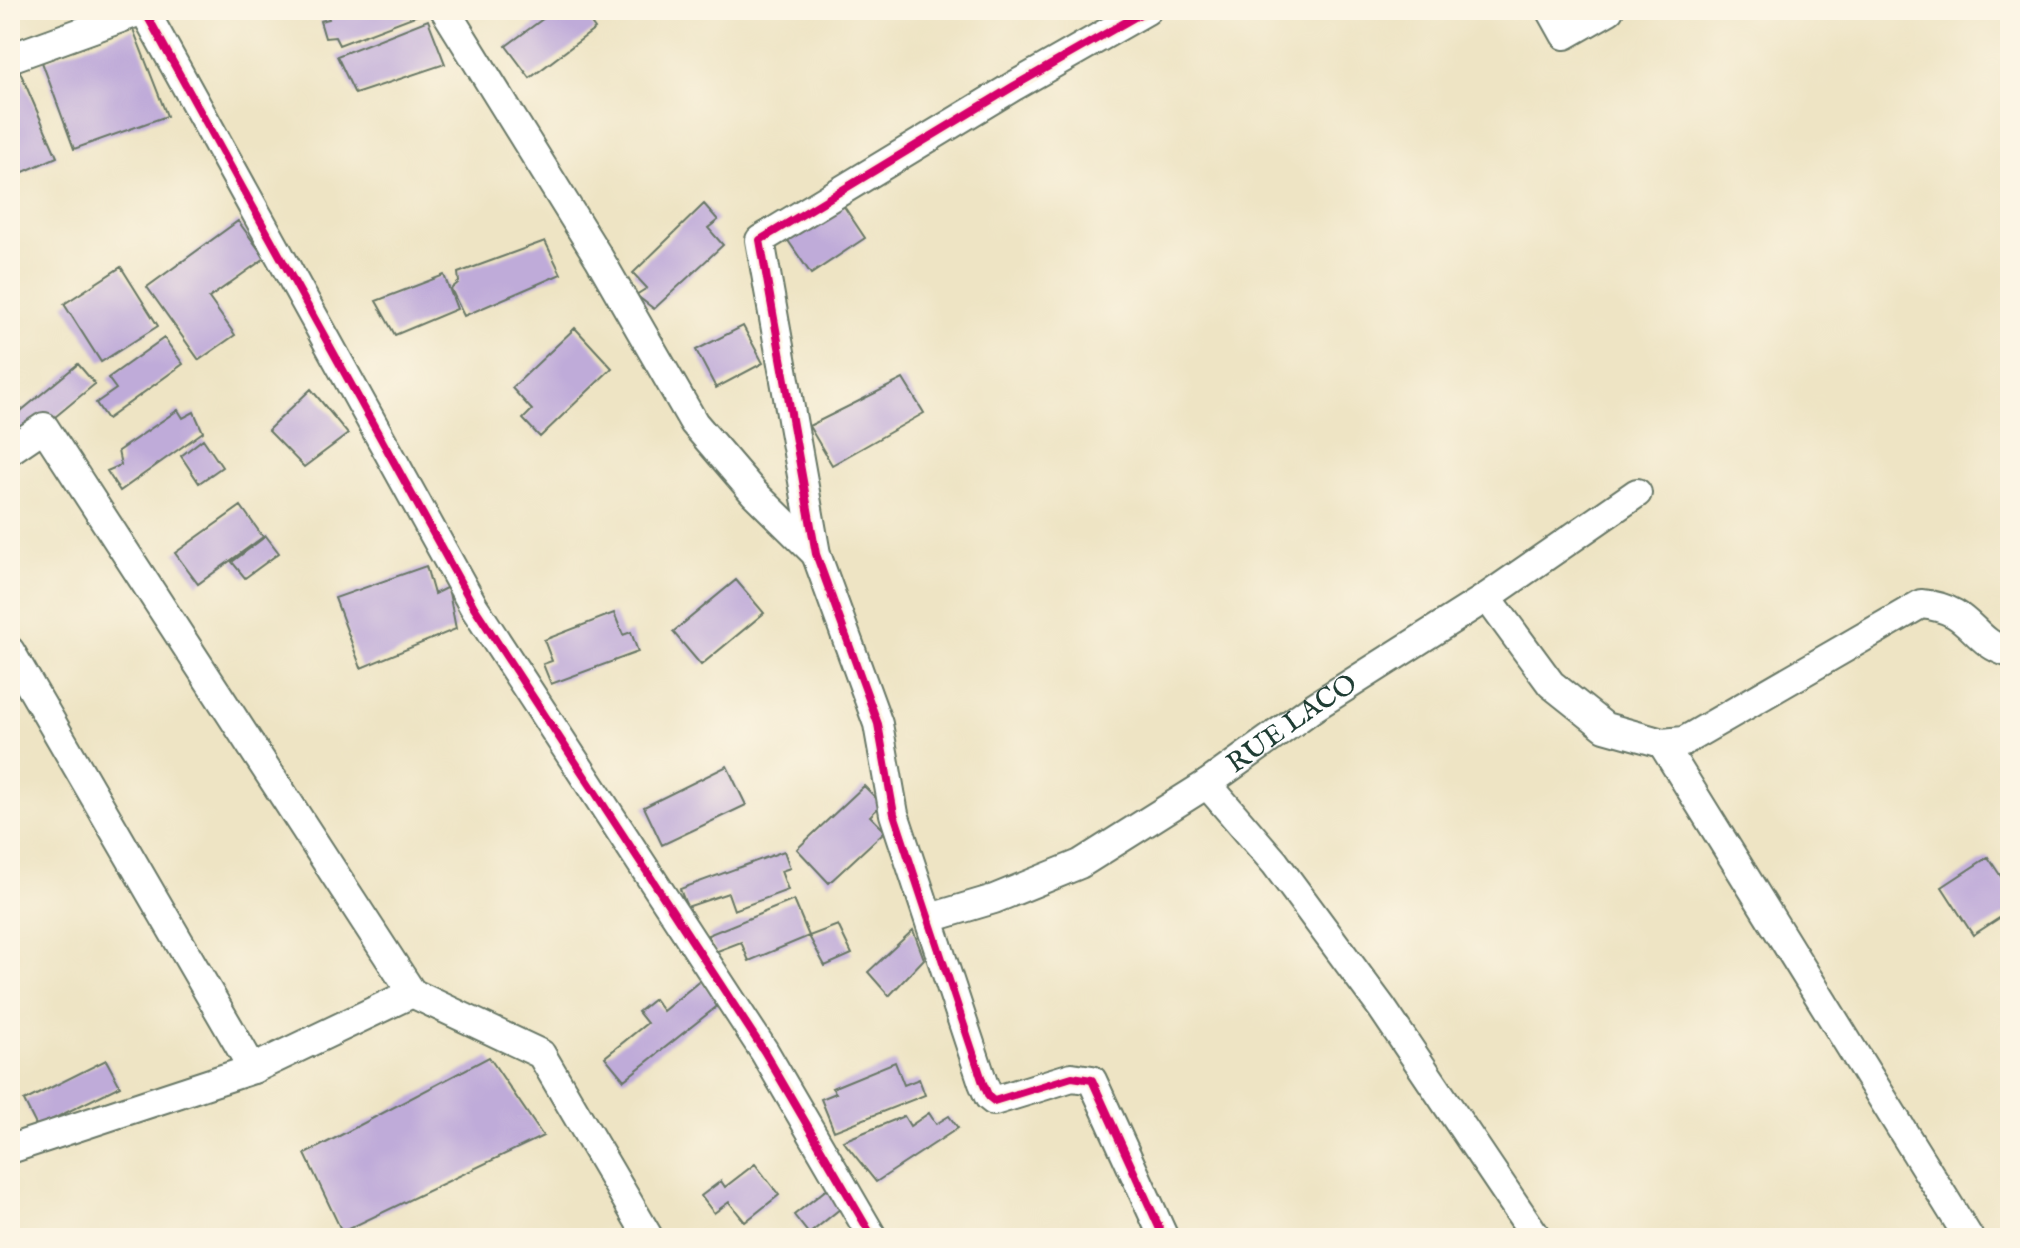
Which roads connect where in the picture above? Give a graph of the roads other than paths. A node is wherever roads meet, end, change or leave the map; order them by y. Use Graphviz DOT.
graph roads {
  1 [pos="144,10"];
  2 [pos="445,10"];
  3 [pos="1147,10"];
  4 [pos="1551,10"];
  5 [pos="1609,10"];
  6 [pos="10,58"];
  7 [pos="10,450"];
  8 [pos="1637,493"];
  9 [pos="816,554"];
  10 [pos="1487,597"];
  11 [pos="10,651"];
  12 [pos="2010,653"];
  13 [pos="1662,743"];
  14 [pos="1207,784"];
  15 [pos="930,918"];
  16 [pos="412,993"];
  17 [pos="253,1069"];
  18 [pos="10,1149"];
  19 [pos="649,1238"];
  20 [pos="873,1238"];
  21 [pos="1164,1238"];
  22 [pos="1537,1238"];
  23 [pos="1969,1238"];
  1 -- 6 [label="street"];
  1 -- 20 [label="street"];
  2 -- 9 [label="street"];
  3 -- 9 [label="street"];
  4 -- 5 [label="street"];
  7 -- 16 [label="street"];
  8 -- 10 [label="street, RUE LACO"];
  9 -- 15 [label="street"];
  10 -- 13 [label="street"];
  10 -- 14 [label="street, RUE LACO"];
  11 -- 17 [label="street"];
  12 -- 13 [label="street"];
  13 -- 23 [label="street"];
  14 -- 15 [label="street, RUE LACO"];
  14 -- 22 [label="street"];
  15 -- 21 [label="street"];
  16 -- 17 [label="street"];
  16 -- 19 [label="street"];
  17 -- 18 [label="street"];
}
